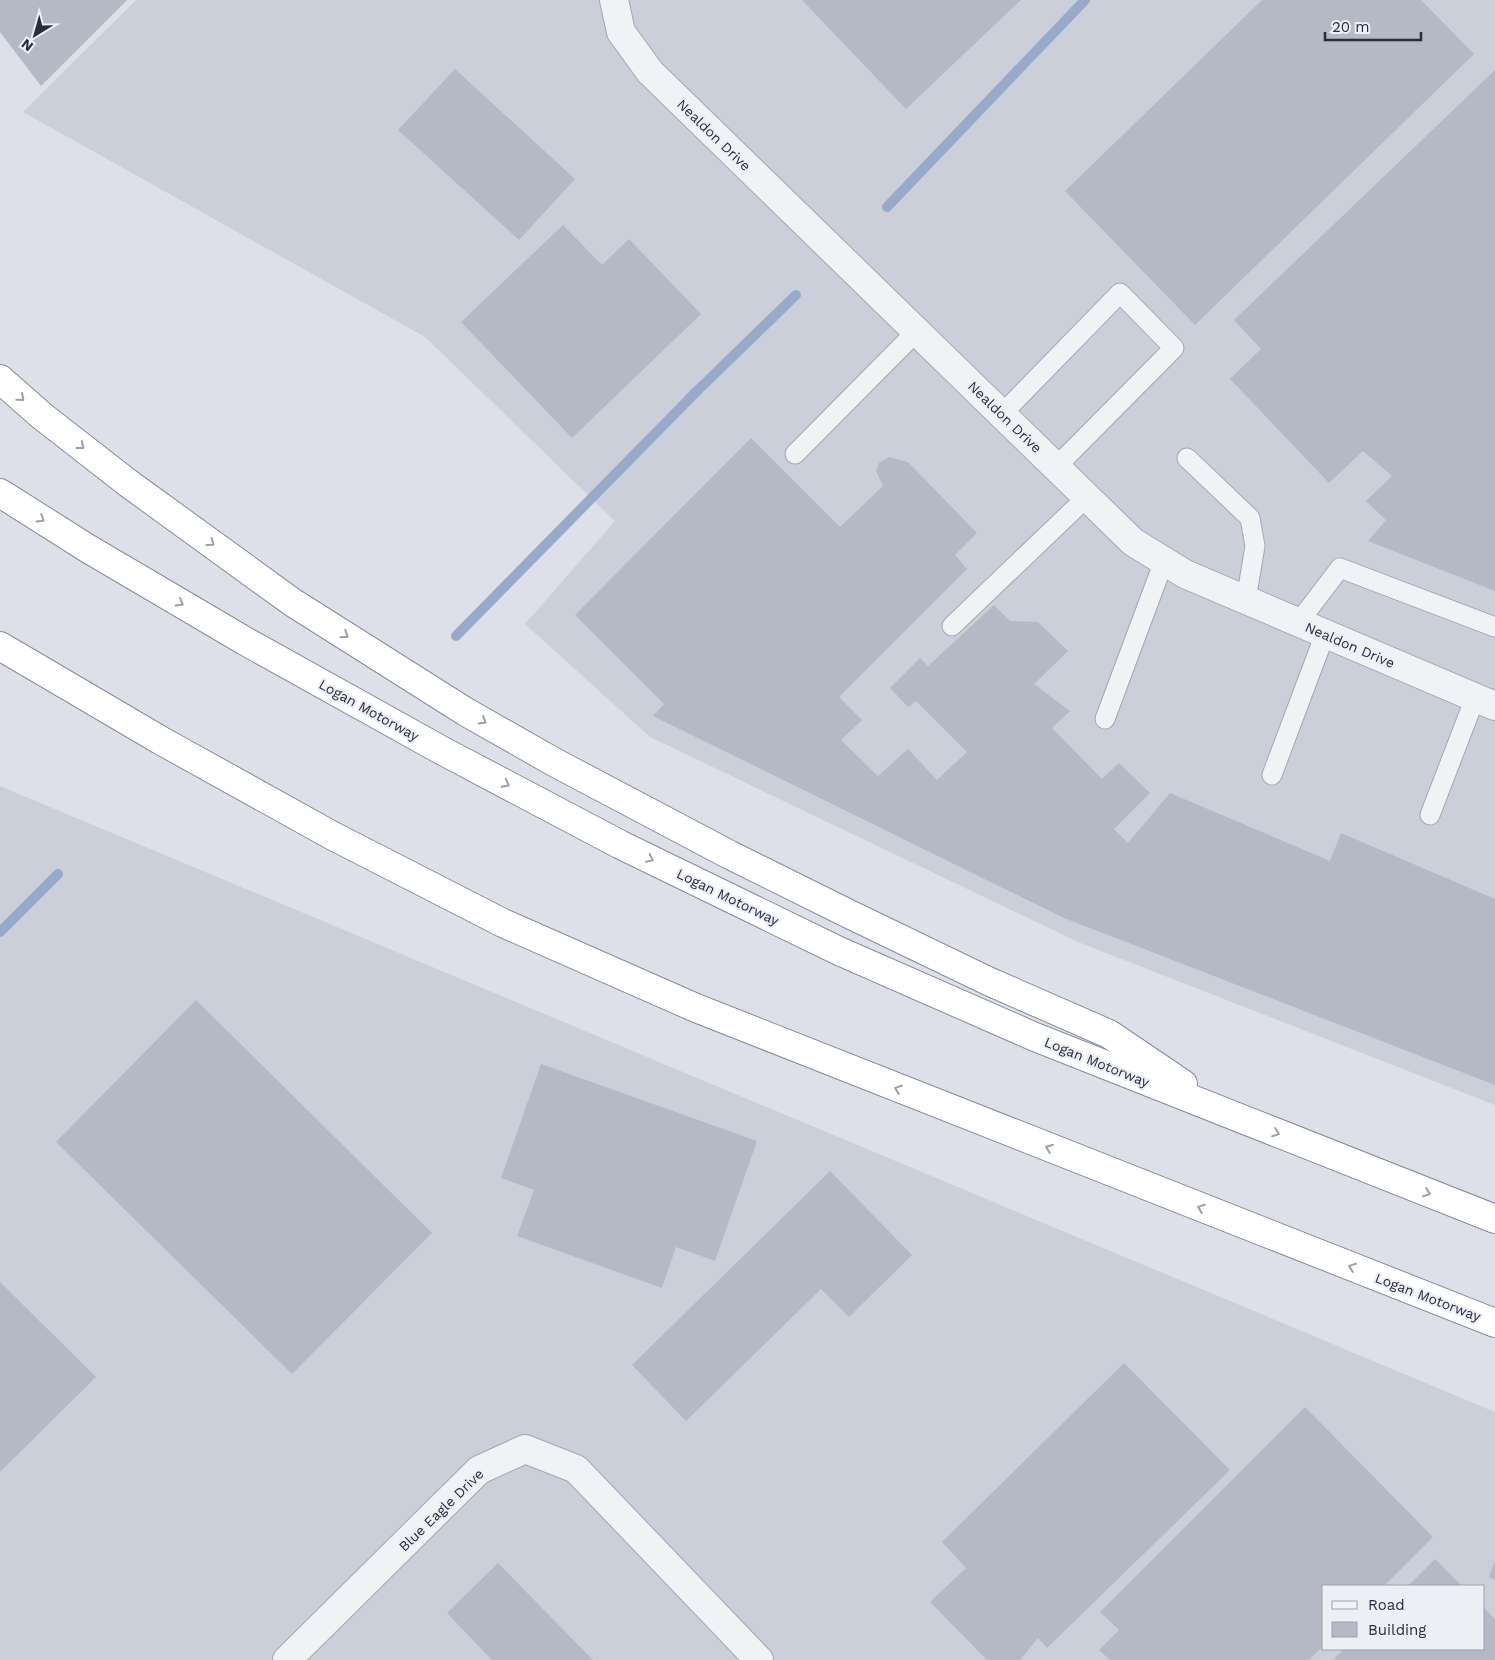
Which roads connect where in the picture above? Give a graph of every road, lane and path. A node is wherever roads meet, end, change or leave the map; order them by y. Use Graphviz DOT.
graph roads {
  1 [pos="614,0"];
  2 [pos="917,332"];
  3 [pos="0,379"];
  4 [pos="1002,414"];
  5 [pos="795,454"];
  6 [pos="1187,458"];
  7 [pos="1056,467"];
  8 [pos="0,493"];
  9 [pos="1087,497"];
  10 [pos="1164,561"];
  11 [pos="1246,600"];
  12 [pos="1298,622"];
  13 [pos="952,626"];
  14 [pos="1495,627"];
  15 [pos="1325,634"];
  16 [pos="0,646"];
  17 [pos="1485,702"];
  18 [pos="1104,720"];
  19 [pos="1272,775"];
  20 [pos="1430,815"];
  21 [pos="1230,1115"];
  22 [pos="1495,1219"];
  23 [pos="1495,1323"];
  24 [pos="287,1660"];
  25 [pos="759,1660"];
  1 -- 2 [label="street, Nealdon Drive"];
  2 -- 4 [label="street, Nealdon Drive"];
  2 -- 5 [label="lane"];
  3 -- 21 [label="highway, one-way"];
  4 -- 7 [label="street, Nealdon Drive"];
  4 -- 7 [label="lane"];
  6 -- 11 [label="lane"];
  7 -- 9 [label="street, Nealdon Drive"];
  8 -- 21 [label="highway, Logan Motorway, one-way"];
  9 -- 10 [label="street, Nealdon Drive"];
  9 -- 13 [label="lane"];
  10 -- 11 [label="street, Nealdon Drive"];
  10 -- 18 [label="lane"];
  11 -- 12 [label="street, Nealdon Drive"];
  12 -- 14 [label="lane"];
  12 -- 15 [label="street, Nealdon Drive"];
  15 -- 17 [label="street, Nealdon Drive"];
  15 -- 19 [label="lane"];
  23 -- 16 [label="highway, Logan Motorway, one-way"];
  17 -- 20 [label="lane"];
  21 -- 22 [label="highway, Logan Motorway, one-way"];
  24 -- 25 [label="street, Blue Eagle Drive"];
}
